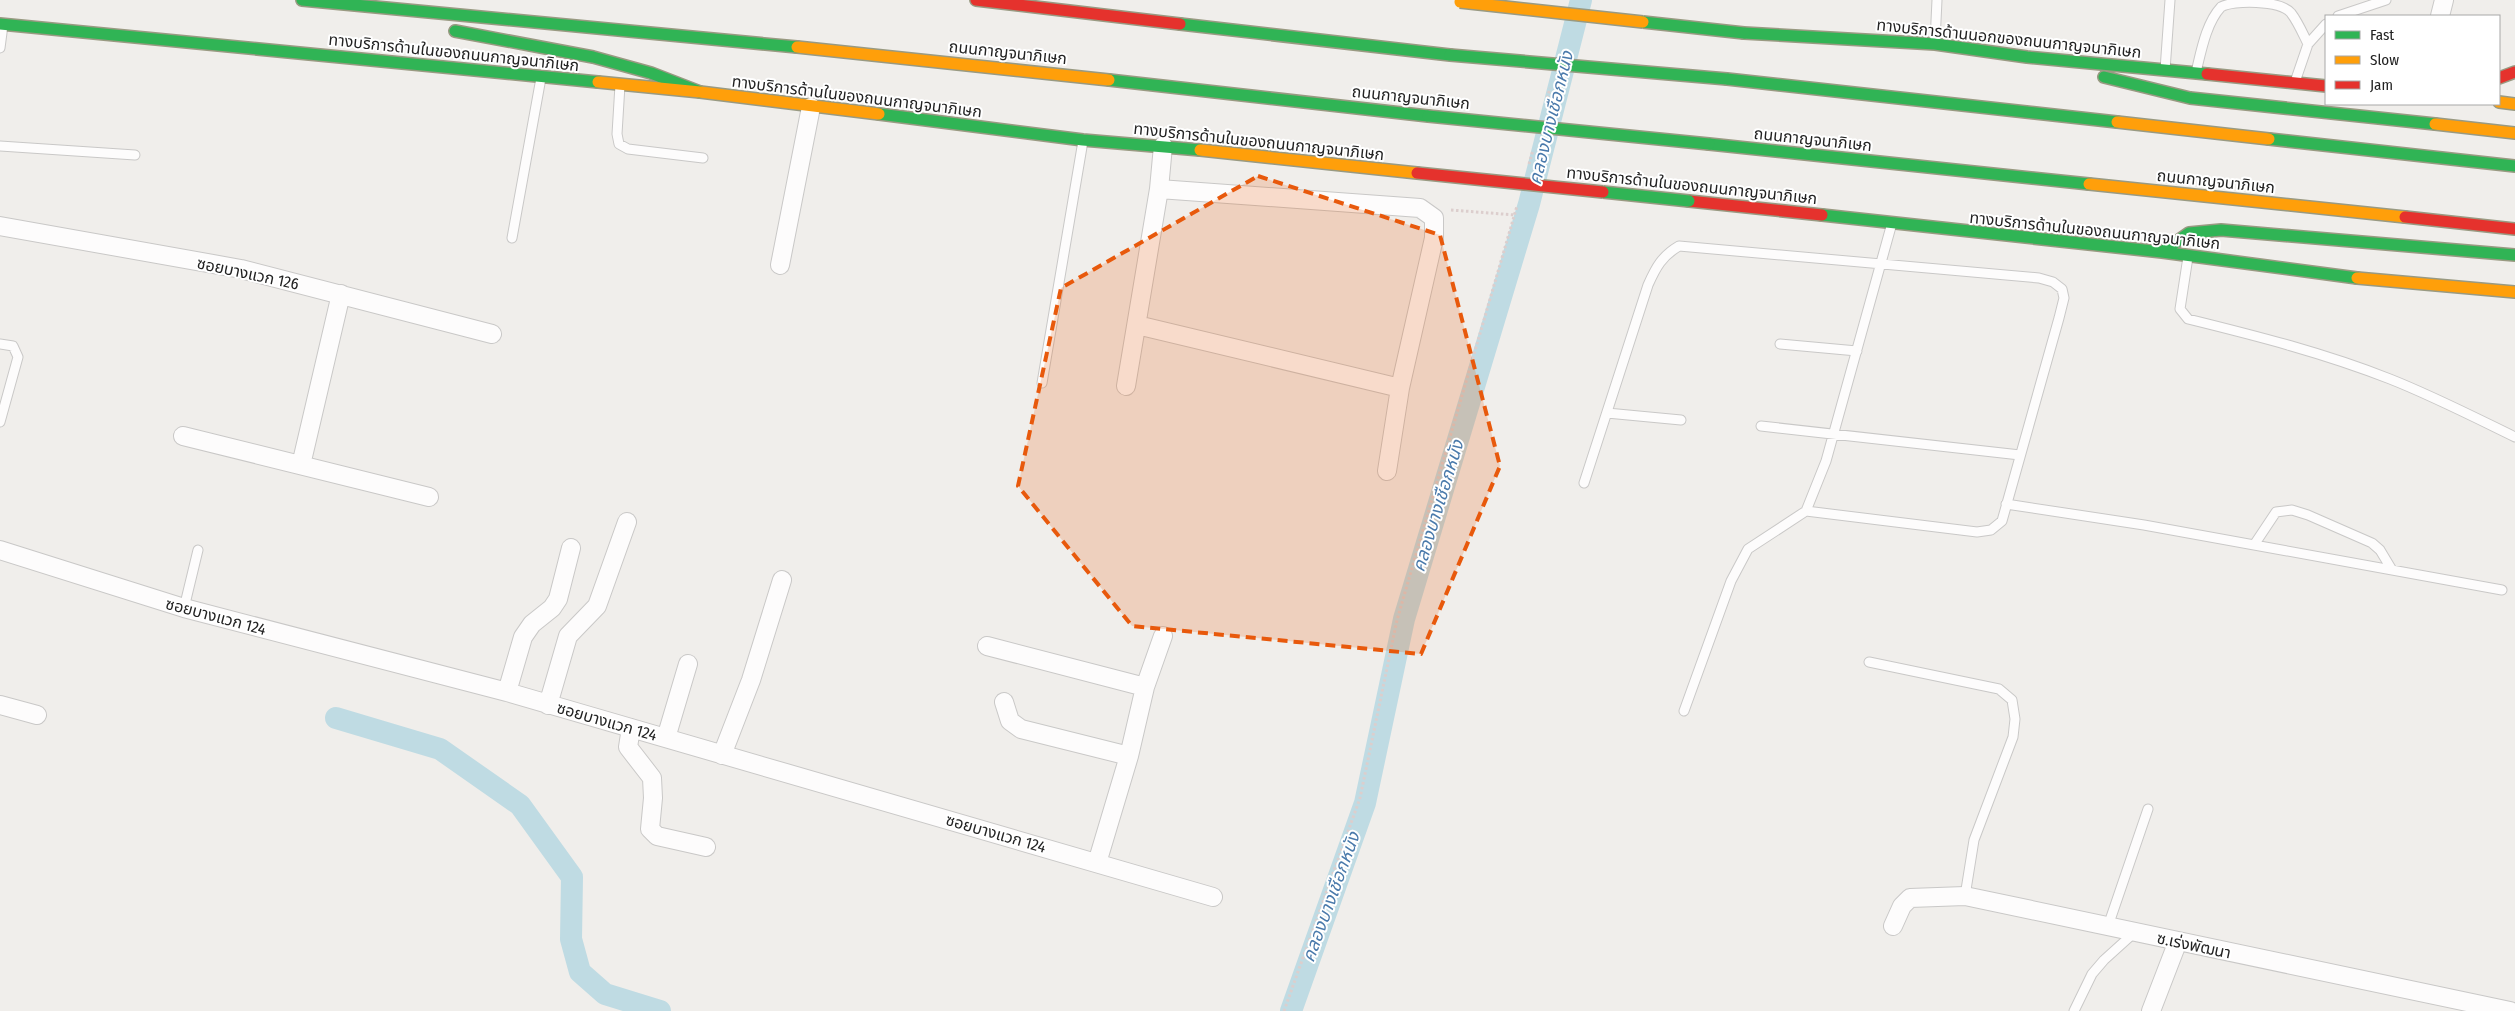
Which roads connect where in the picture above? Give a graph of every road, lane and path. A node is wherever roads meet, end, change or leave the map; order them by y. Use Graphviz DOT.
graph roads {
  1 [pos="302,0"];
  2 [pos="976,0"];
  3 [pos="1937,0"];
  4 [pos="2170,0"];
  5 [pos="2386,0"];
  6 [pos="2444,0"];
  7 [pos="1455,1"];
  8 [pos="364,7"];
  9 [pos="2341,15"];
  10 [pos="2440,15"];
  11 [pos="408,22"];
  12 [pos="1,24"];
  13 [pos="2325,25"];
  14 [pos="447,30"];
  15 [pos="1935,44"];
  16 [pos="2308,44"];
  17 [pos="0,48"];
  18 [pos="2027,57"];
  19 [pos="2165,71"];
  20 [pos="2515,72"];
  21 [pos="2195,74"];
  22 [pos="542,77"];
  23 [pos="2500,78"];
  24 [pos="2294,83"];
  25 [pos="1551,84"];
  26 [pos="620,85"];
  27 [pos="2325,86"];
  28 [pos="700,92"];
  29 [pos="2500,102"];
  30 [pos="2515,104"];
  31 [pos="811,107"];
  32 [pos="1544,112"];
  33 [pos="2515,133"];
  34 [pos="1083,140"];
  35 [pos="1536,140"];
  36 [pos="0,146"];
  37 [pos="1163,146"];
  38 [pos="135,155"];
  39 [pos="703,158"];
  40 [pos="2515,166"];
  41 [pos="1528,168"];
  42 [pos="1159,189"];
  43 [pos="1518,205"];
  44 [pos="1420,208"];
  45 [pos="1515,215"];
  46 [pos="1892,223"];
  47 [pos="0,226"];
  48 [pos="2515,229"];
  49 [pos="512,238"];
  50 [pos="2162,252"];
  51 [pos="2515,255"];
  52 [pos="2188,256"];
  53 [pos="780,265"];
  54 [pos="1881,265"];
  55 [pos="2515,292"];
  56 [pos="341,294"];
  57 [pos="1137,325"];
  58 [pos="492,334"];
  59 [pos="0,344"];
  60 [pos="1780,344"];
  61 [pos="1857,351"];
  62 [pos="1042,383"];
  63 [pos="1126,386"];
  64 [pos="1400,388"];
  65 [pos="1607,412"];
  66 [pos="1681,420"];
  67 [pos="0,422"];
  68 [pos="1761,426"];
  69 [pos="1833,432"];
  70 [pos="183,436"];
  71 [pos="2515,437"];
  72 [pos="2020,454"];
  73 [pos="301,465"];
  74 [pos="1387,472"];
  75 [pos="1584,483"];
  76 [pos="429,497"];
  77 [pos="2006,504"];
  78 [pos="1806,511"];
  79 [pos="627,522"];
  80 [pos="2254,545"];
  81 [pos="570,548"];
  82 [pos="0,550"];
  83 [pos="198,550"];
  84 [pos="2392,570"];
  85 [pos="782,580"];
  86 [pos="2502,590"];
  87 [pos="184,608"];
  88 [pos="1163,636"];
  89 [pos="987,646"];
  90 [pos="1869,662"];
  91 [pos="688,664"];
  92 [pos="1145,687"];
  93 [pos="506,692"];
  94 [pos="1004,702"];
  95 [pos="0,705"];
  96 [pos="548,705"];
  97 [pos="1684,711"];
  98 [pos="37,716"];
  99 [pos="631,728"];
  100 [pos="666,738"];
  101 [pos="722,755"];
  102 [pos="1129,756"];
  103 [pos="2148,809"];
  104 [pos="706,847"];
  105 [pos="1097,863"];
  106 [pos="1965,896"];
  107 [pos="1212,897"];
  108 [pos="1893,926"];
  109 [pos="2108,926"];
  110 [pos="2135,932"];
  111 [pos="2178,941"];
  112 [pos="1284,1011"];
  113 [pos="2074,1011"];
  114 [pos="2151,1011"];
  115 [pos="2510,1011"];
  1 -- 8 [label="main road, ถนนกาญจนาภิเษก"];
  2 -- 40 [label="main road, bridge"];
  3 -- 15 [label="lane"];
  4 -- 19 [label="lane"];
  5 -- 9 [label="lane"];
  6 -- 10 [label="street"];
  7 -- 15 [label="main road, ทางบริการด้านนอกของถนนกาญจนาภิเษก, bridge"];
  8 -- 11 [label="main road"];
  8 -- 48 [label="main road, ถนนกาญจนาภิเษก, bridge"];
  12 -- 17 [label="lane"];
  12 -- 22 [label="main road, ทางบริการด้านในของถนนกาญจนาภิเษก"];
  13 -- 16 [label="lane"];
  14 -- 28 [label="main road"];
  15 -- 18 [label="main road, ทางบริการด้านนอกของถนนกาญจนาภิเษก"];
  16 -- 21 [label="lane"];
  16 -- 24 [label="lane"];
  18 -- 19 [label="main road, ทางบริการด้านนอกของถนนกาญจนาภิเษก"];
  18 -- 33 [label="main road"];
  19 -- 21 [label="main road, ทางบริการด้านนอกของถนนกาญจนาภิเษก"];
  20 -- 23 [label="main road"];
  21 -- 24 [label="main road, ทางบริการด้านนอกของถนนกาญจนาภิเษก"];
  22 -- 26 [label="main road, ทางบริการด้านในของถนนกาญจนาภิเษก"];
  22 -- 49 [label="lane"];
  24 -- 27 [label="main road, ทางบริการด้านนอกของถนนกาญจนาภิเษก"];
  25 -- 32 [label="path"];
  26 -- 28 [label="main road, ทางบริการด้านในของถนนกาญจนาภิเษก"];
  26 -- 39 [label="lane"];
  28 -- 31 [label="main road, ทางบริการด้านในของถนนกาญจนาภิเษก"];
  29 -- 30 [label="main road"];
  31 -- 34 [label="main road, ทางบริการด้านในของถนนกาญจนาภิเษก"];
  31 -- 53 [label="street"];
  34 -- 37 [label="main road, ทางบริการด้านในของถนนกาญจนาภิเษก"];
  34 -- 62 [label="lane"];
  35 -- 41 [label="path"];
  36 -- 38 [label="lane"];
  37 -- 42 [label="street"];
  37 -- 46 [label="main road, ทางบริการด้านในของถนนกาญจนาภิเษก, bridge"];
  42 -- 44 [label="street"];
  42 -- 57 [label="street"];
  43 -- 45 [label="path"];
  44 -- 45 [label="path"];
  44 -- 64 [label="street"];
  45 -- 112 [label="path"];
  46 -- 50 [label="main road, ทางบริการด้านในของถนนกาญจนาภิเษก"];
  46 -- 54 [label="lane"];
  47 -- 56 [label="street, ซอยบางแวก 126"];
  50 -- 51 [label="main road"];
  50 -- 52 [label="main road, ทางบริการด้านในของถนนกาญจนาภิเษก"];
  52 -- 55 [label="main road, ทางบริการด้านในของถนนกาญจนาภิเษก"];
  52 -- 71 [label="lane"];
  54 -- 61 [label="lane"];
  54 -- 65 [label="lane"];
  54 -- 72 [label="lane"];
  56 -- 58 [label="street, ซอยบางแวก 126"];
  56 -- 73 [label="street"];
  57 -- 63 [label="street"];
  57 -- 64 [label="street"];
  59 -- 67 [label="lane"];
  60 -- 61 [label="lane"];
  61 -- 69 [label="lane"];
  64 -- 74 [label="street"];
  65 -- 66 [label="lane"];
  65 -- 75 [label="lane"];
  68 -- 69 [label="lane"];
  69 -- 72 [label="lane"];
  69 -- 78 [label="lane"];
  70 -- 73 [label="street"];
  72 -- 77 [label="lane"];
  73 -- 76 [label="street"];
  77 -- 78 [label="lane"];
  77 -- 80 [label="lane"];
  78 -- 97 [label="lane"];
  79 -- 96 [label="street"];
  80 -- 84 [label="lane"];
  80 -- 84 [label="lane"];
  81 -- 93 [label="street"];
  82 -- 87 [label="street, ซอยบางแวก 124"];
  83 -- 87 [label="lane"];
  84 -- 86 [label="lane"];
  85 -- 101 [label="street"];
  87 -- 93 [label="street, ซอยบางแวก 124"];
  88 -- 92 [label="street"];
  89 -- 92 [label="street"];
  90 -- 106 [label="lane"];
  91 -- 100 [label="street"];
  92 -- 102 [label="street"];
  93 -- 96 [label="street, ซอยบางแวก 124"];
  94 -- 102 [label="street"];
  95 -- 98 [label="street"];
  96 -- 99 [label="street, ซอยบางแวก 124"];
  99 -- 100 [label="street, ซอยบางแวก 124"];
  99 -- 104 [label="street"];
  100 -- 101 [label="street, ซอยบางแวก 124"];
  101 -- 105 [label="street, ซอยบางแวก 124"];
  102 -- 105 [label="street"];
  103 -- 109 [label="lane"];
  105 -- 107 [label="street, ซอยบางแวก 124"];
  106 -- 108 [label="street, ซ.เร่งพัฒนา"];
  106 -- 109 [label="street, ซ.เร่งพัฒนา"];
  109 -- 110 [label="street, ซ.เร่งพัฒนา"];
  110 -- 111 [label="street, ซ.เร่งพัฒนา"];
  110 -- 113 [label="lane"];
  111 -- 114 [label="street"];
  111 -- 115 [label="street, ซ.เร่งพัฒนา"];
}
